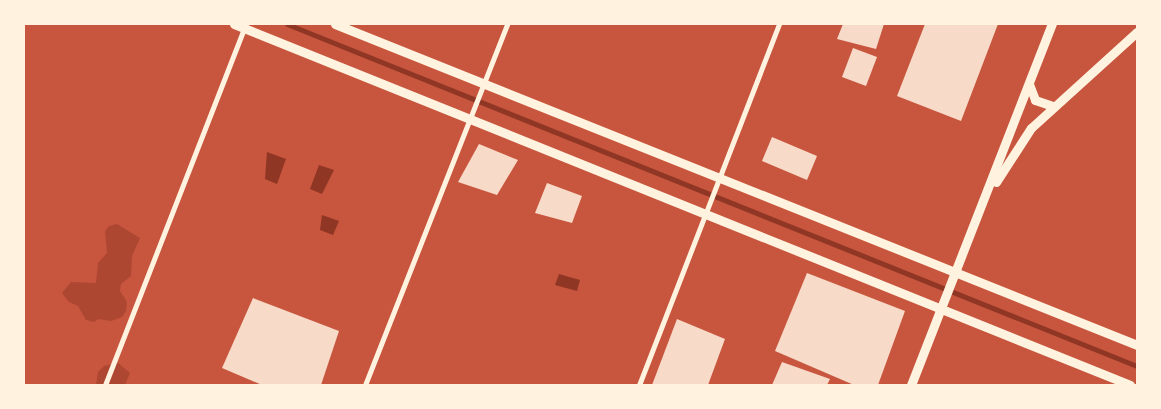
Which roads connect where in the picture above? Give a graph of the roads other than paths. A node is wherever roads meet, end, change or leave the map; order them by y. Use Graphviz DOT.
graph roads {
  1 [pos="234,24"];
  2 [pos="335,24"];
  3 [pos="507,24"];
  4 [pos="780,24"];
  5 [pos="1052,24"];
  6 [pos="245,26"];
  7 [pos="1137,32"];
  8 [pos="1029,83"];
  9 [pos="482,86"];
  10 [pos="1052,106"];
  11 [pos="469,119"];
  12 [pos="718,181"];
  13 [pos="982,204"];
  14 [pos="707,211"];
  15 [pos="955,272"];
  16 [pos="941,309"];
  17 [pos="1137,345"];
  18 [pos="105,385"];
  19 [pos="365,385"];
  20 [pos="639,385"];
  21 [pos="911,385"];
  22 [pos="1130,385"];
  1 -- 6 [label="street"];
  2 -- 9 [label="street"];
  3 -- 9 [label="street"];
  4 -- 12 [label="street"];
  5 -- 8 [label="street"];
  6 -- 11 [label="street"];
  6 -- 18 [label="street"];
  7 -- 10 [label="street"];
  8 -- 10 [label="street"];
  8 -- 13 [label="street"];
  9 -- 11 [label="street"];
  9 -- 12 [label="street"];
  10 -- 13 [label="street"];
  11 -- 14 [label="street"];
  11 -- 19 [label="street"];
  12 -- 14 [label="street"];
  12 -- 15 [label="street"];
  13 -- 15 [label="street"];
  14 -- 16 [label="street"];
  14 -- 20 [label="street"];
  15 -- 16 [label="street"];
  15 -- 17 [label="street"];
  16 -- 21 [label="street"];
  16 -- 22 [label="street"];
}
